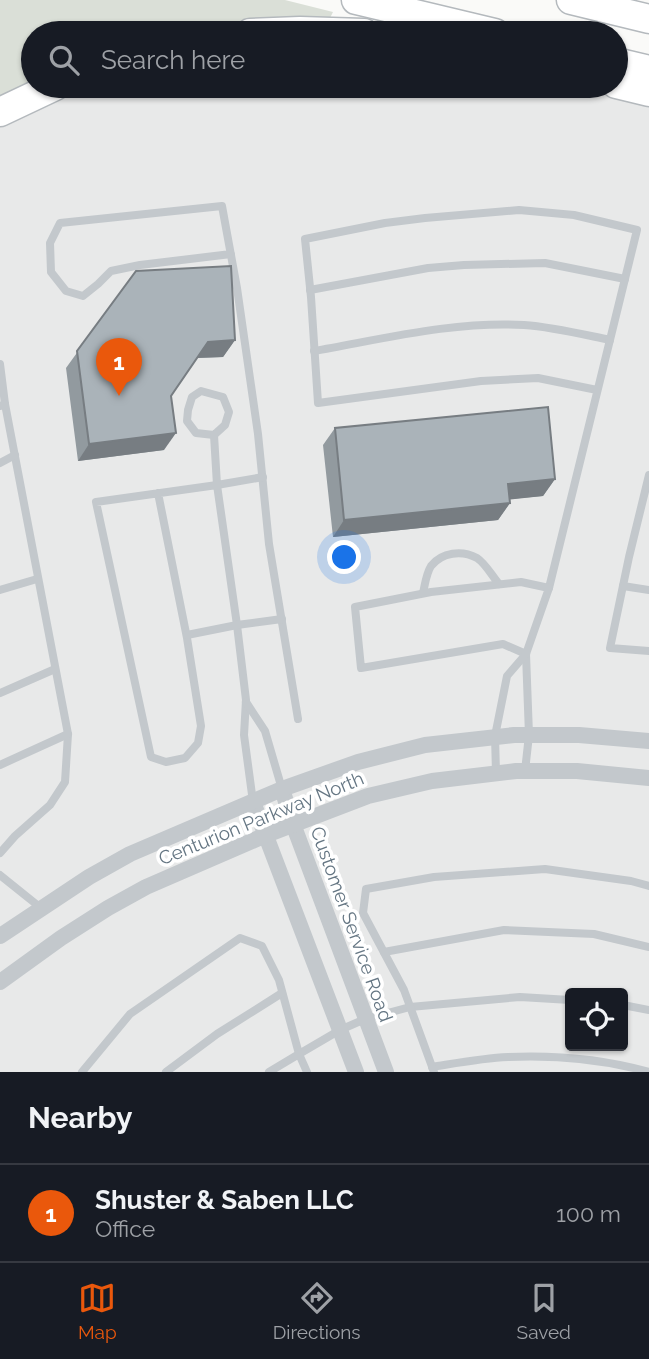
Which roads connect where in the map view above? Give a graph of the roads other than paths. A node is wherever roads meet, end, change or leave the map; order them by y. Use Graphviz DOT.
graph roads {
  1 [pos="356,0"];
  2 [pos="571,0"];
  3 [pos="649,19"];
  4 [pos="444,21"];
  5 [pos="628,65"];
  6 [pos="649,70"];
  7 [pos="628,88"];
  8 [pos="649,92"];
  9 [pos="30,98"];
  10 [pos="0,112"];
  11 [pos="231,254"];
  12 [pos="625,279"];
  13 [pos="310,290"];
  14 [pos="610,340"];
  15 [pos="314,351"];
  16 [pos="0,364"];
  17 [pos="597,390"];
  18 [pos="3,405"];
  19 [pos="214,435"];
  20 [pos="15,455"];
  21 [pos="0,463"];
  22 [pos="649,475"];
  23 [pos="262,477"];
  24 [pos="217,485"];
  25 [pos="158,493"];
  26 [pos="37,579"];
  27 [pos="499,584"];
  28 [pos="623,586"];
  29 [pos="549,588"];
  30 [pos="0,590"];
  31 [pos="649,590"];
  32 [pos="423,593"];
  33 [pos="282,619"];
  34 [pos="237,625"];
  35 [pos="187,635"];
  36 [pos="649,651"];
  37 [pos="526,654"];
  38 [pos="54,668"];
  39 [pos="0,693"];
  40 [pos="246,700"];
  41 [pos="298,719"];
  42 [pos="68,734"];
  43 [pos="529,735"];
  44 [pos="495,736"];
  45 [pos="649,741"];
  46 [pos="0,765"];
  47 [pos="525,771"];
  48 [pos="496,773"];
  49 [pos="649,778"];
  50 [pos="282,789"];
  51 [pos="253,802"];
  52 [pos="293,824"];
  53 [pos="266,835"];
  54 [pos="0,853"];
  55 [pos="0,875"];
  56 [pos="649,886"];
  57 [pos="41,908"];
  58 [pos="0,936"];
  59 [pos="649,947"];
  60 [pos="384,952"];
  61 [pos="0,982"];
  62 [pos="282,993"];
  63 [pos="565,1000"];
  64 [pos="628,1006"];
  65 [pos="410,1007"];
  66 [pos="649,1010"];
  67 [pos="365,1019"];
  68 [pos="340,1030"];
  69 [pos="299,1054"];
  70 [pos="433,1069"];
  71 [pos="82,1072"];
  72 [pos="166,1072"];
  73 [pos="269,1072"];
  74 [pos="307,1072"];
  75 [pos="356,1072"];
  76 [pos="386,1072"];
  77 [pos="649,1072"];
  1 -- 4 [label="highway"];
  2 -- 3 [label="highway"];
  5 -- 6 [label="highway"];
  7 -- 8 [label="highway"];
  9 -- 10 [label="highway"];
  11 -- 11 [label="lane"];
  11 -- 23 [label="lane"];
  12 -- 13 [label="lane"];
  12 -- 13 [label="lane"];
  12 -- 14 [label="lane"];
  13 -- 15 [label="lane"];
  14 -- 15 [label="lane"];
  14 -- 17 [label="lane"];
  15 -- 17 [label="lane"];
  16 -- 18 [label="lane"];
  17 -- 29 [label="lane"];
  18 -- 20 [label="lane"];
  19 -- 19 [label="lane"];
  19 -- 24 [label="lane"];
  20 -- 21 [label="lane"];
  20 -- 26 [label="lane"];
  22 -- 28 [label="lane"];
  23 -- 24 [label="lane"];
  23 -- 33 [label="lane"];
  24 -- 25 [label="lane"];
  24 -- 34 [label="lane"];
  25 -- 35 [label="lane"];
  25 -- 35 [label="lane"];
  26 -- 30 [label="lane"];
  26 -- 38 [label="lane"];
  27 -- 29 [label="lane"];
  27 -- 32 [label="lane"];
  27 -- 32 [label="lane"];
  28 -- 31 [label="lane"];
  28 -- 36 [label="lane"];
  29 -- 37 [label="lane"];
  32 -- 37 [label="lane"];
  33 -- 34 [label="lane"];
  33 -- 41 [label="lane"];
  34 -- 35 [label="lane"];
  34 -- 40 [label="lane"];
  37 -- 43 [label="lane"];
  37 -- 44 [label="lane"];
  38 -- 39 [label="lane"];
  38 -- 42 [label="lane"];
  40 -- 50 [label="lane"];
  40 -- 51 [label="lane"];
  42 -- 46 [label="lane"];
  42 -- 54 [label="lane"];
  43 -- 44 [label="street, Centurion Parkway North"];
  43 -- 45 [label="street, Centurion Parkway North"];
  43 -- 47 [label="lane"];
  44 -- 48 [label="lane"];
  44 -- 50 [label="street, Centurion Parkway North"];
  47 -- 48 [label="street, Centurion Parkway North"];
  47 -- 49 [label="street, Centurion Parkway North"];
  48 -- 52 [label="street, Centurion Parkway North"];
  50 -- 51 [label="street, Centurion Parkway North"];
  50 -- 52 [label="street, Customer Service Road"];
  51 -- 53 [label="street"];
  51 -- 57 [label="street, Centurion Parkway North"];
  52 -- 53 [label="street, Centurion Parkway North"];
  52 -- 67 [label="street, Customer Service Road"];
  53 -- 61 [label="street, Centurion Parkway North"];
  53 -- 68 [label="street"];
  55 -- 57 [label="lane"];
  56 -- 60 [label="lane"];
  57 -- 58 [label="street, Centurion Parkway North"];
  59 -- 60 [label="lane"];
  60 -- 65 [label="lane"];
  62 -- 69 [label="lane"];
  62 -- 71 [label="lane"];
  62 -- 72 [label="lane"];
  63 -- 65 [label="lane"];
  64 -- 66 [label="lane"];
  65 -- 67 [label="lane"];
  65 -- 70 [label="lane"];
  67 -- 68 [label="lane"];
  67 -- 76 [label="street, Customer Service Road"];
  68 -- 69 [label="lane"];
  68 -- 75 [label="street"];
  69 -- 73 [label="lane"];
  69 -- 74 [label="lane"];
  70 -- 77 [label="lane"];
}
